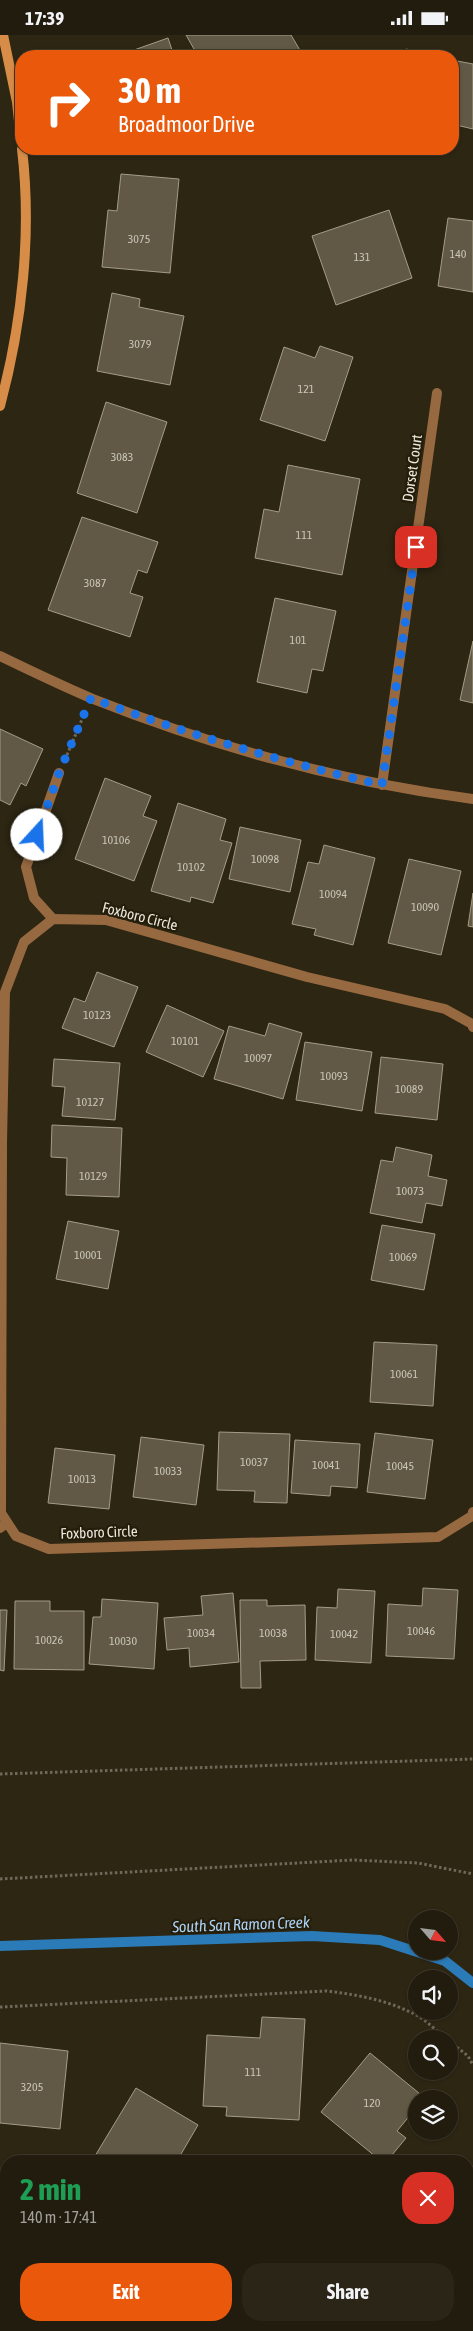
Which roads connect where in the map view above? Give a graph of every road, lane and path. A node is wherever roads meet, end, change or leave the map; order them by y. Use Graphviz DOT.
graph roads {
  1 [pos="4,35"];
  2 [pos="15,92"];
  3 [pos="22,155"];
  4 [pos="438,393"];
  5 [pos="0,406"];
  6 [pos="0,657"];
  7 [pos="91,698"];
  8 [pos="59,773"];
  9 [pos="382,785"];
  10 [pos="473,799"];
  11 [pos="53,919"];
  12 [pos="473,1027"];
  13 [pos="1,1143"];
  14 [pos="473,1512"];
  15 [pos="4,1525"];
  16 [pos="473,1759"];
  17 [pos="0,1774"];
  18 [pos="473,1873"];
  19 [pos="0,1879"];
  20 [pos="0,2007"];
  21 [pos="436,2030"];
  22 [pos="458,2048"];
  23 [pos="473,2065"];
  1 -- 2 [label="street"];
  3 -- 5 [label="street"];
  4 -- 9 [label="street, Dorset Court"];
  6 -- 7 [label="street"];
  7 -- 8 [label="path"];
  7 -- 9 [label="street"];
  8 -- 11 [label="street"];
  9 -- 10 [label="street"];
  11 -- 12 [label="street, Foxboro Circle"];
  11 -- 13 [label="street, Foxboro Circle"];
  13 -- 15 [label="street, Foxboro Circle"];
  14 -- 15 [label="street, Foxboro Circle"];
  16 -- 17 [label="path"];
  18 -- 19 [label="path"];
  20 -- 21 [label="path"];
  22 -- 23 [label="path"];
}
